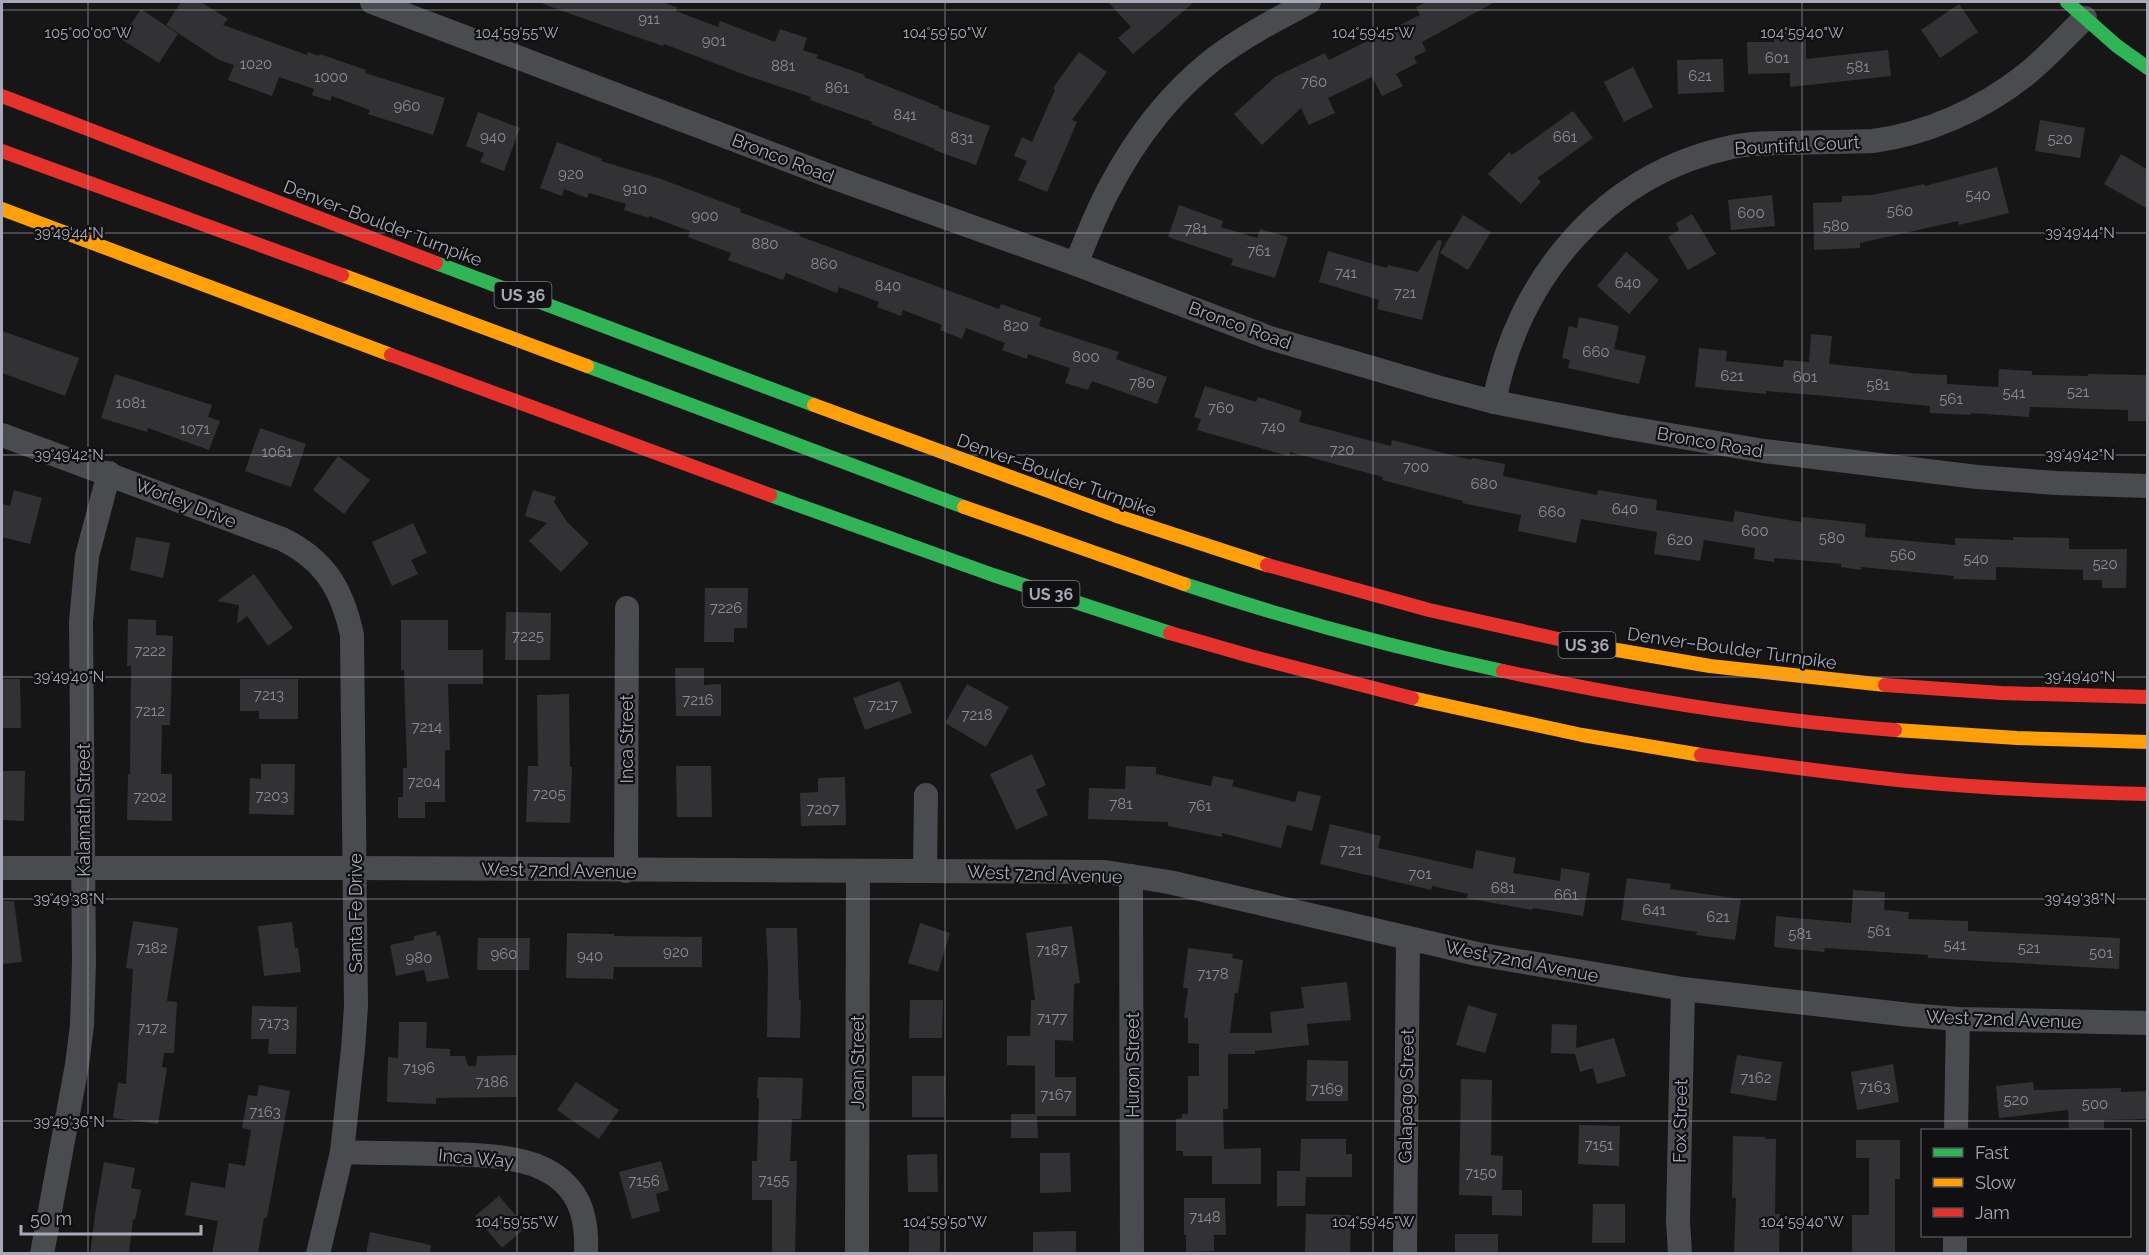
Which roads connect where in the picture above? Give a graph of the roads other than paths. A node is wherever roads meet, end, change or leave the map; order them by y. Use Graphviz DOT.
graph roads {
  1 [pos="372,2"];
  2 [pos="1310,2"];
  3 [pos="2067,2"];
  4 [pos="2085,18"];
  5 [pos="2148,68"];
  6 [pos="2,96"];
  7 [pos="2,151"];
  8 [pos="2,209"];
  9 [pos="1076,264"];
  10 [pos="192,295"];
  11 [pos="443,375"];
  12 [pos="1494,402"];
  13 [pos="2,435"];
  14 [pos="109,473"];
  15 [pos="2148,486"];
  16 [pos="327,574"];
  17 [pos="627,608"];
  18 [pos="2148,697"];
  19 [pos="2148,742"];
  20 [pos="2148,794"];
  21 [pos="926,795"];
  22 [pos="2,868"];
  23 [pos="355,868"];
  24 [pos="83,869"];
  25 [pos="626,871"];
  26 [pos="858,871"];
  27 [pos="925,871"];
  28 [pos="1131,876"];
  29 [pos="1408,939"];
  30 [pos="1683,989"];
  31 [pos="1958,1019"];
  32 [pos="2148,1023"];
  33 [pos="1956,1129"];
  34 [pos="342,1152"];
  35 [pos="1955,1237"];
  36 [pos="42,1254"];
  37 [pos="318,1254"];
  38 [pos="586,1254"];
  39 [pos="857,1254"];
  40 [pos="1132,1254"];
  41 [pos="1405,1254"];
  42 [pos="1680,1254"];
  43 [pos="1955,1254"];
  1 -- 9 [label="street, Bronco Road"];
  2 -- 9 [label="street"];
  3 -- 4 [label="main road"];
  4 -- 5 [label="main road"];
  4 -- 12 [label="street, Bountiful Court"];
  6 -- 18 [label="main road, Denver–Boulder Turnpike / US 36"];
  7 -- 19 [label="main road"];
  8 -- 11 [label="main road, US 36"];
  9 -- 12 [label="street, Bronco Road"];
  10 -- 11 [label="main road"];
  11 -- 20 [label="main road, US 36"];
  12 -- 15 [label="street, Bronco Road"];
  13 -- 14 [label="street, Worley Drive"];
  14 -- 16 [label="street, Worley Drive"];
  14 -- 24 [label="street, Kalamath Street"];
  16 -- 23 [label="street, Santa Fe Drive"];
  17 -- 25 [label="street, Inca Street"];
  21 -- 27 [label="street"];
  22 -- 24 [label="street, West 72nd Avenue"];
  23 -- 24 [label="street, West 72nd Avenue"];
  23 -- 25 [label="street, West 72nd Avenue"];
  23 -- 34 [label="street, Santa Fe Drive"];
  24 -- 36 [label="street, Kalamath Street"];
  25 -- 26 [label="street, West 72nd Avenue"];
  26 -- 27 [label="street, West 72nd Avenue"];
  26 -- 39 [label="street, Joan Street"];
  27 -- 28 [label="street, West 72nd Avenue"];
  28 -- 29 [label="street, West 72nd Avenue"];
  28 -- 40 [label="street, Huron Street"];
  29 -- 30 [label="street, West 72nd Avenue"];
  29 -- 41 [label="street, Galapago Street"];
  30 -- 31 [label="street, West 72nd Avenue"];
  30 -- 42 [label="street, Fox Street"];
  31 -- 32 [label="street, West 72nd Avenue"];
  31 -- 33 [label="street"];
  34 -- 37 [label="street, Santa Fe Drive"];
  34 -- 38 [label="street, Inca Way"];
  35 -- 43 [label="street"];
}
